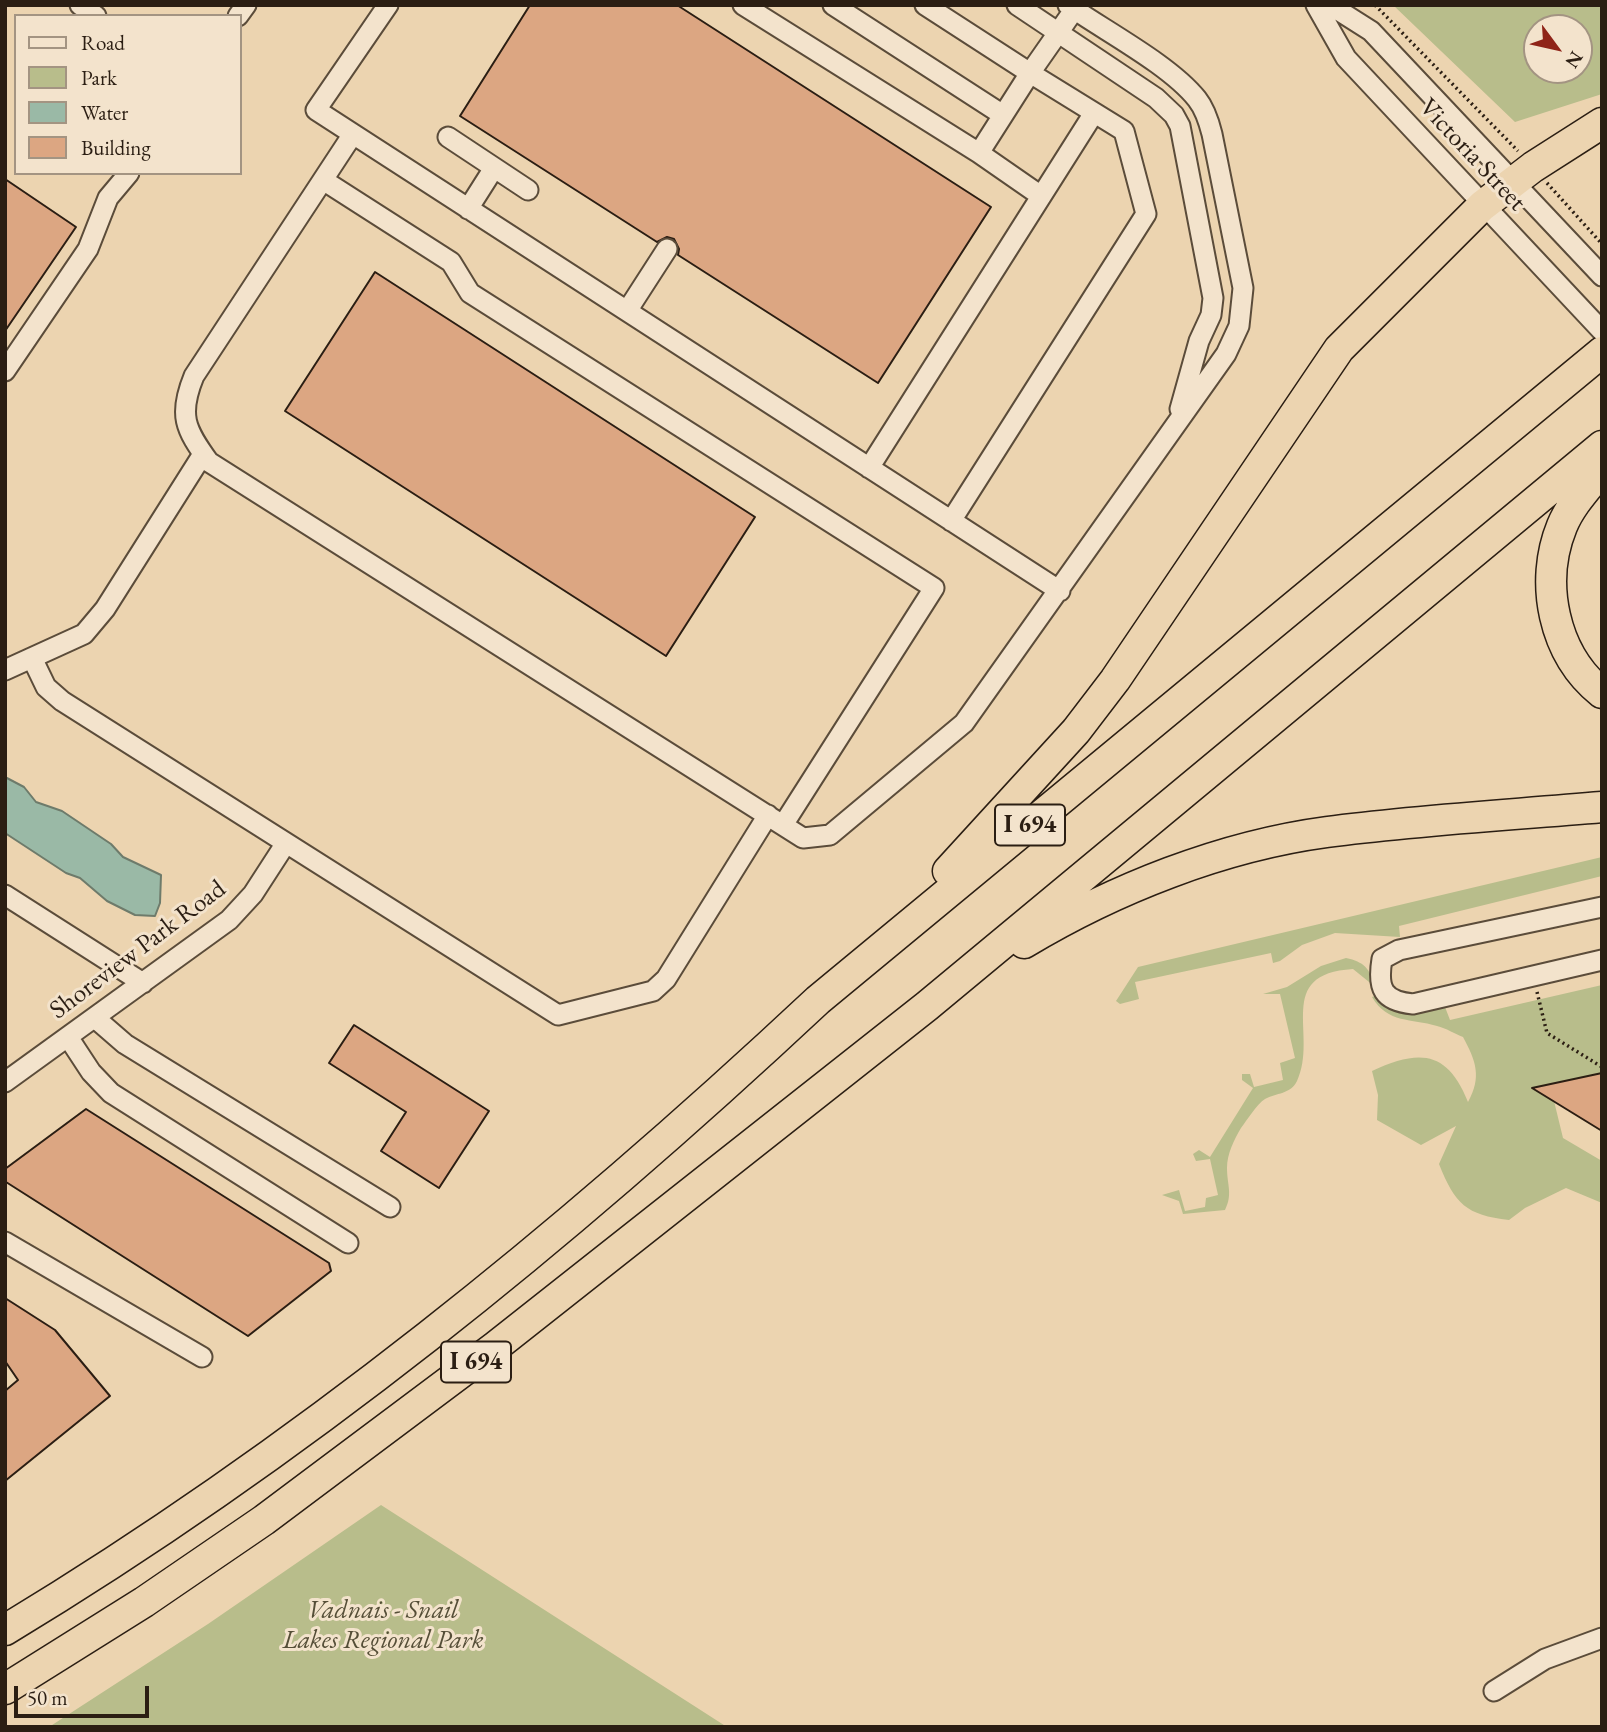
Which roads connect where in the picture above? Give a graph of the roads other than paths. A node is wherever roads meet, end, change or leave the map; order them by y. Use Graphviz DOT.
graph roads {
  1 [pos="388,5"];
  2 [pos="743,5"];
  3 [pos="833,5"];
  4 [pos="925,5"];
  5 [pos="1017,5"];
  6 [pos="1317,5"];
  7 [pos="1330,5"];
  8 [pos="1071,7"];
  9 [pos="1058,33"];
  10 [pos="1030,73"];
  11 [pos="1094,113"];
  12 [pos="1003,115"];
  13 [pos="1602,123"];
  14 [pos="353,134"];
  15 [pos="448,137"];
  16 [pos="979,153"];
  17 [pos="494,168"];
  18 [pos="1523,174"];
  19 [pos="127,175"];
  20 [pos="323,180"];
  21 [pos="528,190"];
  22 [pos="1041,196"];
  23 [pos="1482,206"];
  24 [pos="468,209"];
  25 [pos="667,249"];
  26 [pos="1602,276"];
  27 [pos="627,311"];
  28 [pos="1602,331"];
  29 [pos="1602,352"];
  30 [pos="5,371"];
  31 [pos="1176,423"];
  32 [pos="1602,446"];
  33 [pos="203,454"];
  34 [pos="869,468"];
  35 [pos="1602,469"];
  36 [pos="951,521"];
  37 [pos="1060,591"];
  38 [pos="32,658"];
  39 [pos="5,670"];
  40 [pos="1602,693"];
  41 [pos="1602,807"];
  42 [pos="775,820"];
  43 [pos="286,843"];
  44 [pos="5,895"];
  45 [pos="1602,907"];
  46 [pos="1602,960"];
  47 [pos="842,979"];
  48 [pos="143,983"];
  49 [pos="927,1006"];
  50 [pos="95,1018"];
  51 [pos="68,1037"];
  52 [pos="5,1082"];
  53 [pos="390,1207"];
  54 [pos="5,1242"];
  55 [pos="348,1242"];
  56 [pos="202,1357"];
  57 [pos="5,1630"];
  58 [pos="1602,1639"];
  59 [pos="5,1689"];
  60 [pos="1494,1691"];
  1 -- 14 [label="street"];
  2 -- 16 [label="street"];
  3 -- 12 [label="street"];
  4 -- 10 [label="street"];
  5 -- 9 [label="street"];
  6 -- 23 [label="street, Victoria Street"];
  7 -- 18 [label="street, Victoria Street"];
  8 -- 9 [label="street"];
  8 -- 31 [label="street"];
  9 -- 10 [label="street"];
  9 -- 31 [label="street"];
  10 -- 11 [label="street"];
  10 -- 12 [label="street"];
  11 -- 22 [label="street"];
  11 -- 36 [label="street"];
  12 -- 16 [label="street"];
  13 -- 18 [label="highway"];
  14 -- 20 [label="street"];
  14 -- 24 [label="street"];
  15 -- 17 [label="street"];
  16 -- 22 [label="street"];
  17 -- 21 [label="street"];
  17 -- 24 [label="street"];
  18 -- 23 [label="highway"];
  18 -- 26 [label="street, Victoria Street"];
  19 -- 30 [label="street"];
  20 -- 33 [label="street"];
  20 -- 42 [label="street"];
  22 -- 34 [label="street"];
  23 -- 28 [label="street, Victoria Street"];
  23 -- 47 [label="highway"];
  24 -- 27 [label="street"];
  25 -- 27 [label="street"];
  27 -- 34 [label="street"];
  29 -- 47 [label="highway, I 694"];
  31 -- 37 [label="street"];
  32 -- 49 [label="highway, I 694"];
  33 -- 38 [label="street"];
  33 -- 42 [label="street"];
  34 -- 36 [label="street"];
  35 -- 40 [label="highway"];
  36 -- 37 [label="street"];
  37 -- 42 [label="street"];
  38 -- 39 [label="street"];
  38 -- 43 [label="street"];
  41 -- 49 [label="highway"];
  42 -- 43 [label="street"];
  43 -- 48 [label="street, Shoreview Park Road"];
  44 -- 48 [label="street"];
  45 -- 46 [label="street"];
  47 -- 57 [label="highway, I 694"];
  48 -- 50 [label="street, Shoreview Park Road"];
  49 -- 59 [label="highway, I 694"];
  50 -- 51 [label="street, Shoreview Park Road"];
  50 -- 53 [label="street"];
  51 -- 52 [label="street, Shoreview Park Road"];
  51 -- 55 [label="street"];
  54 -- 56 [label="street"];
  58 -- 60 [label="street"];
}
